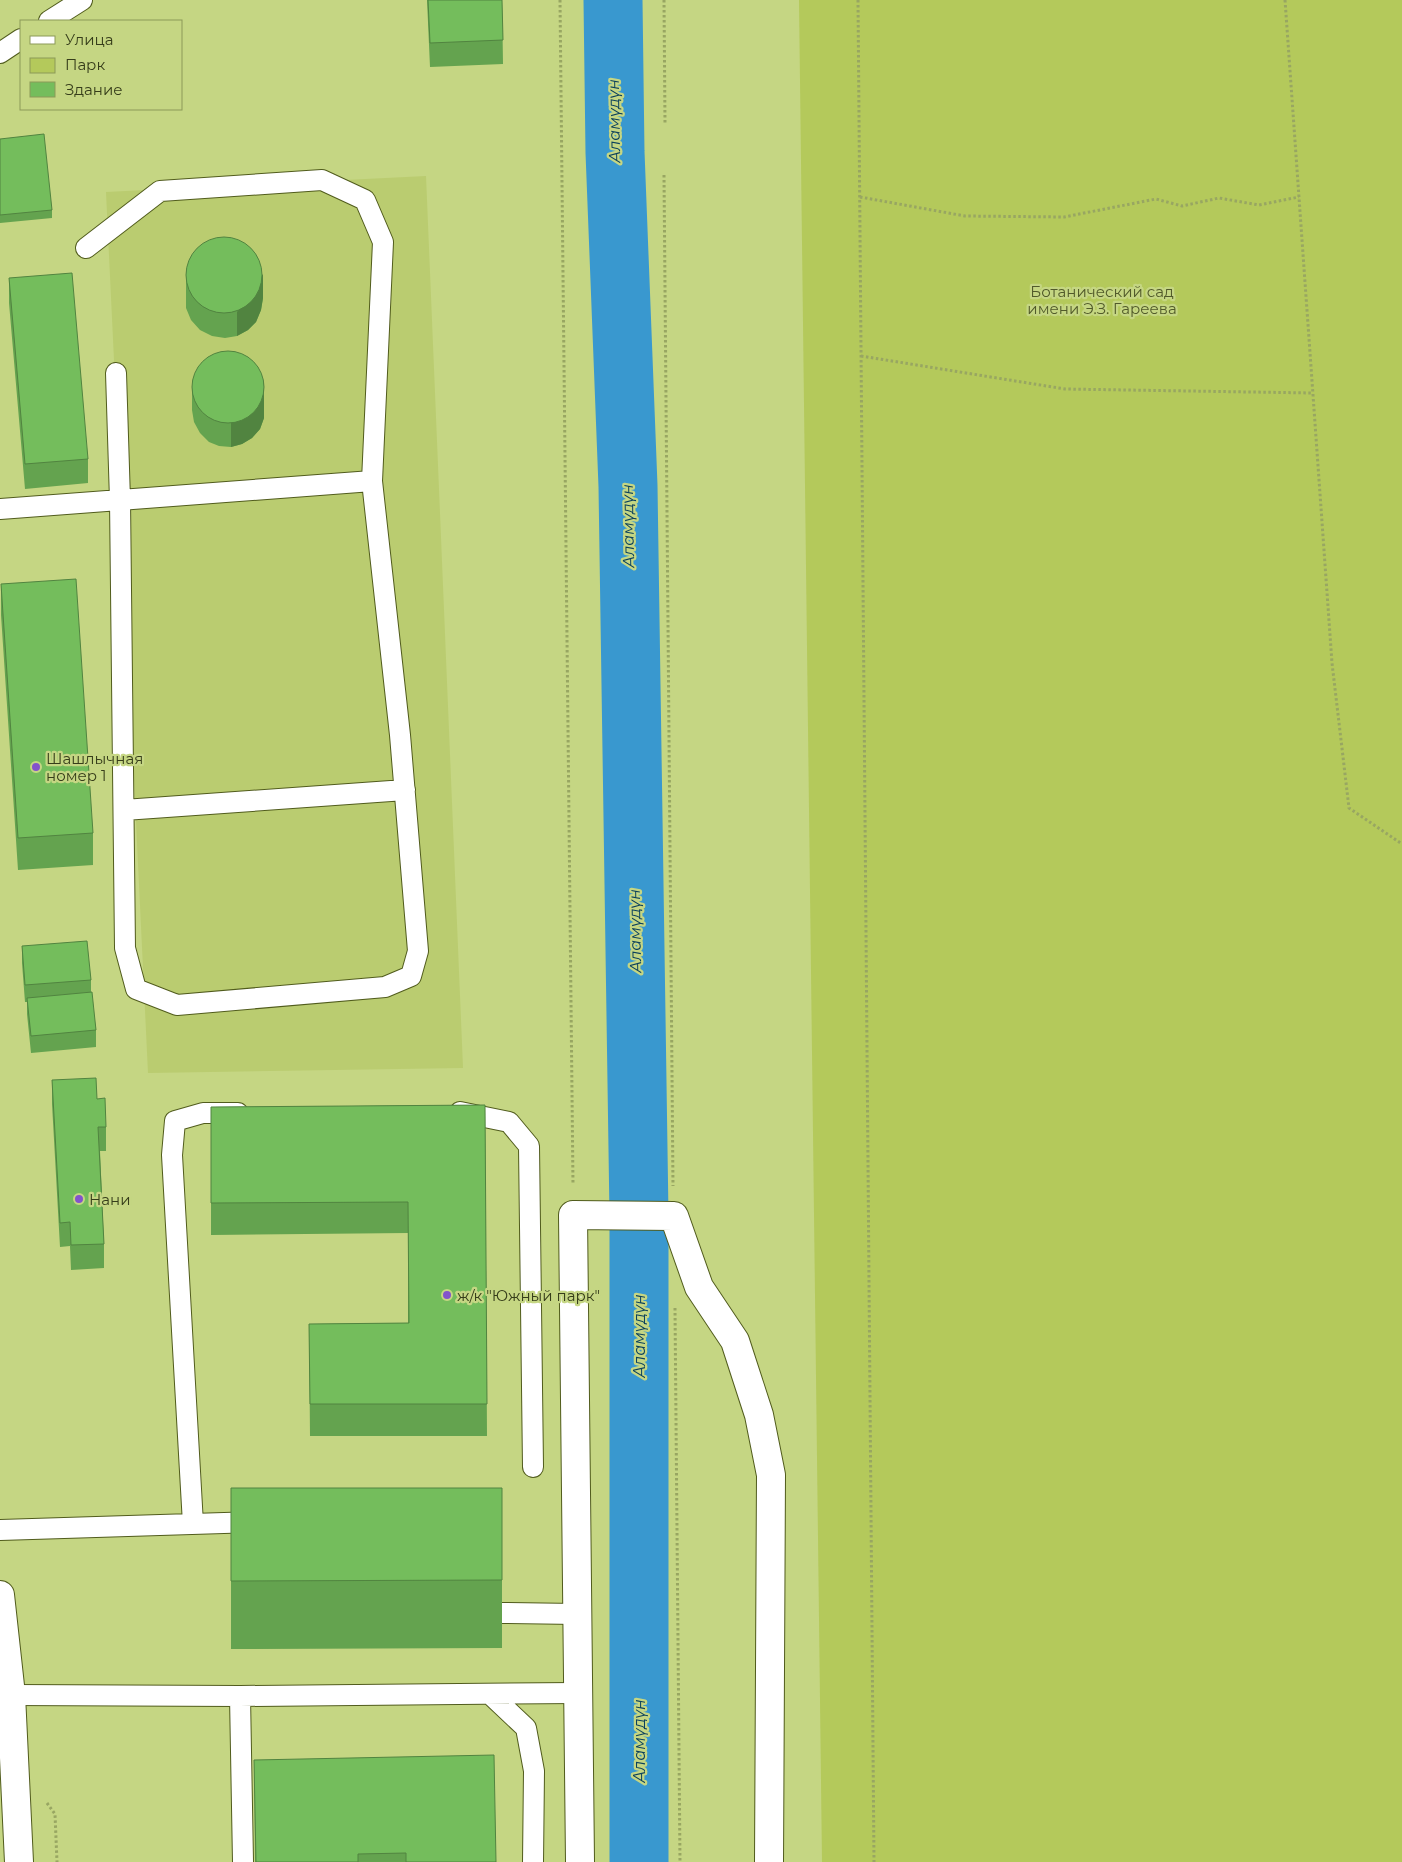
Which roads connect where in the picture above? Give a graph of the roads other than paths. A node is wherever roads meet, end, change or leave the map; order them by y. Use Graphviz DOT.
graph roads {
  1 [pos="82,0"];
  2 [pos="51,20"];
  3 [pos="20,40"];
  4 [pos="0,53"];
  5 [pos="86,248"];
  6 [pos="116,373"];
  7 [pos="372,480"];
  8 [pos="120,500"];
  9 [pos="0,509"];
  10 [pos="405,790"];
  11 [pos="124,810"];
  12 [pos="253,1112"];
  13 [pos="442,1112"];
  14 [pos="533,1467"];
  15 [pos="281,1521"];
  16 [pos="193,1524"];
  17 [pos="0,1530"];
  18 [pos="0,1595"];
  19 [pos="502,1613"];
  20 [pos="577,1614"];
  21 [pos="578,1693"];
  22 [pos="11,1695"];
  23 [pos="491,1695"];
  24 [pos="240,1696"];
  25 [pos="19,1862"];
  26 [pos="243,1862"];
  27 [pos="533,1862"];
  28 [pos="580,1862"];
  29 [pos="769,1862"];
  1 -- 2 [label="lane"];
  3 -- 4 [label="lane"];
  5 -- 7 [label="lane"];
  6 -- 8 [label="lane"];
  7 -- 8 [label="lane"];
  7 -- 10 [label="lane"];
  8 -- 9 [label="lane"];
  8 -- 11 [label="lane"];
  10 -- 11 [label="lane"];
  10 -- 11 [label="lane"];
  12 -- 16 [label="lane"];
  13 -- 14 [label="lane"];
  15 -- 16 [label="lane"];
  16 -- 17 [label="lane"];
  18 -- 22 [label="street"];
  19 -- 20 [label="lane"];
  20 -- 21 [label="street"];
  20 -- 29 [label="street"];
  21 -- 23 [label="lane"];
  21 -- 28 [label="street"];
  22 -- 24 [label="lane"];
  22 -- 25 [label="street"];
  23 -- 24 [label="lane"];
  23 -- 27 [label="lane"];
  24 -- 26 [label="lane"];
}
